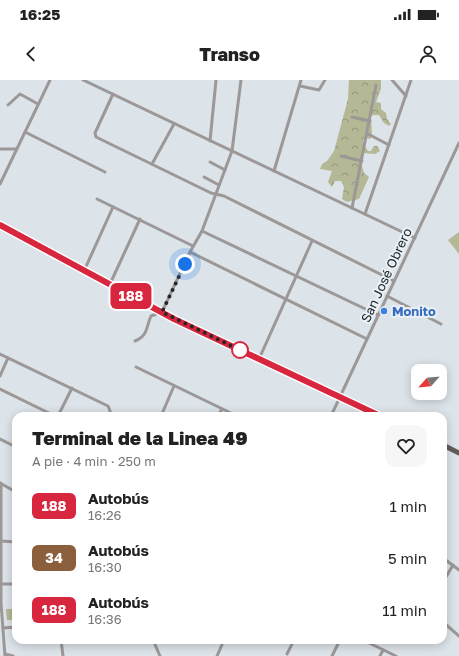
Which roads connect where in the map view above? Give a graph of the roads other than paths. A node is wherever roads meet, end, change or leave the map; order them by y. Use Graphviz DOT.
graph roads {
  1 [pos="50,80"];
  2 [pos="83,80"];
  3 [pos="94,80"];
  4 [pos="216,80"];
  5 [pos="242,80"];
  6 [pos="301,80"];
  7 [pos="325,80"];
  8 [pos="392,80"];
  9 [pos="411,80"];
  10 [pos="92,84"];
  11 [pos="376,85"];
  12 [pos="300,86"];
  13 [pos="113,94"];
  14 [pos="406,96"];
  15 [pos="38,104"];
  16 [pos="8,105"];
  17 [pos="352,116"];
  18 [pos="370,121"];
  19 [pos="174,124"];
  20 [pos="25,132"];
  21 [pos="368,134"];
  22 [pos="210,141"];
  23 [pos="459,143"];
  24 [pos="389,145"];
  25 [pos="0,149"];
  26 [pos="16,149"];
  27 [pos="232,152"];
  28 [pos="341,156"];
  29 [pos="362,161"];
  30 [pos="210,162"];
  31 [pos="152,164"];
  32 [pos="225,170"];
  33 [pos="274,171"];
  34 [pos="105,172"];
  35 [pos="204,177"];
  36 [pos="0,184"];
  37 [pos="219,185"];
  38 [pos="217,194"];
  39 [pos="98,198"];
  40 [pos="114,207"];
  41 [pos="352,208"];
  42 [pos="365,214"];
  43 [pos="140,219"];
  44 [pos="0,225"];
  45 [pos="202,231"];
  46 [pos="415,238"];
  47 [pos="312,241"];
  48 [pos="193,246"];
  49 [pos="190,252"];
  50 [pos="84,271"];
  51 [pos="296,276"];
  52 [pos="394,281"];
  53 [pos="110,284"];
  54 [pos="387,296"];
  55 [pos="286,299"];
  56 [pos="162,312"];
  57 [pos="378,315"];
  58 [pos="441,324"];
  59 [pos="367,339"];
  60 [pos="135,341"];
  61 [pos="0,354"];
  62 [pos="8,358"];
  63 [pos="259,359"];
  64 [pos="136,368"];
  65 [pos="0,376"];
  66 [pos="174,386"];
  67 [pos="72,388"];
  68 [pos="0,389"];
  69 [pos="340,397"];
  70 [pos="222,409"];
  71 [pos="48,412"];
  72 [pos="58,412"];
  73 [pos="110,412"];
  74 [pos="163,412"];
  75 [pos="220,412"];
  76 [pos="228,412"];
  77 [pos="333,412"];
  78 [pos="372,412"];
  79 [pos="0,439"];
  80 [pos="12,445"];
  81 [pos="447,447"];
  82 [pos="459,453"];
  83 [pos="1,483"];
  84 [pos="12,490"];
  85 [pos="1,541"];
  86 [pos="12,542"];
  87 [pos="447,561"];
  88 [pos="453,565"];
  89 [pos="459,570"];
  90 [pos="447,575"];
  91 [pos="2,584"];
  92 [pos="12,584"];
  93 [pos="447,626"];
  94 [pos="12,627"];
  95 [pos="3,628"];
  96 [pos="459,636"];
  97 [pos="62,644"];
  98 [pos="155,644"];
  99 [pos="222,644"];
  100 [pos="292,644"];
  101 [pos="338,644"];
  102 [pos="370,644"];
  103 [pos="383,650"];
  104 [pos="287,654"];
  105 [pos="5,655"];
  106 [pos="13,656"];
  107 [pos="63,656"];
  108 [pos="160,656"];
  109 [pos="217,656"];
  110 [pos="332,656"];
  111 [pos="380,656"];
  112 [pos="396,656"];
  1 -- 15 [label="street"];
  2 -- 10 [label="street"];
  3 -- 10 [label="street"];
  4 -- 22 [label="street"];
  5 -- 27 [label="street"];
  6 -- 12 [label="street"];
  7 -- 12 [label="street"];
  8 -- 14 [label="street"];
  9 -- 14 [label="street"];
  10 -- 13 [label="street"];
  11 -- 18 [label="street"];
  12 -- 33 [label="street"];
  13 -- 19 [label="street"];
  13 -- 31 [label="street"];
  14 -- 24 [label="street"];
  15 -- 16 [label="street"];
  15 -- 20 [label="street"];
  17 -- 18 [label="street"];
  18 -- 21 [label="street"];
  19 -- 22 [label="street"];
  19 -- 31 [label="street"];
  20 -- 26 [label="street"];
  20 -- 34 [label="street"];
  21 -- 24 [label="street"];
  21 -- 29 [label="street"];
  22 -- 27 [label="street"];
  23 -- 46 [label="street, San José Obrero"];
  24 -- 42 [label="street"];
  25 -- 26 [label="street"];
  26 -- 36 [label="street"];
  27 -- 32 [label="street"];
  27 -- 33 [label="street"];
  28 -- 29 [label="street"];
  29 -- 41 [label="street"];
  30 -- 32 [label="street"];
  31 -- 38 [label="street"];
  32 -- 37 [label="street"];
  33 -- 41 [label="street"];
  35 -- 37 [label="street"];
  37 -- 38 [label="street"];
  38 -- 45 [label="street"];
  38 -- 47 [label="street"];
  39 -- 40 [label="street"];
  40 -- 43 [label="street"];
  40 -- 50 [label="street"];
  41 -- 42 [label="street"];
  42 -- 46 [label="street"];
  43 -- 48 [label="street"];
  43 -- 53 [label="street"];
  44 -- 50 [label="main road"];
  45 -- 48 [label="street"];
  45 -- 51 [label="street"];
  46 -- 52 [label="street, San José Obrero"];
  47 -- 51 [label="street"];
  47 -- 52 [label="street"];
  48 -- 49 [label="street"];
  49 -- 55 [label="street"];
  49 -- 56 [label="street"];
  50 -- 53 [label="main road"];
  51 -- 55 [label="street"];
  51 -- 57 [label="street"];
  52 -- 54 [label="street, San José Obrero"];
  53 -- 56 [label="main road"];
  54 -- 57 [label="street, San José Obrero"];
  54 -- 58 [label="street"];
  55 -- 59 [label="street"];
  55 -- 63 [label="street"];
  56 -- 60 [label="street"];
  56 -- 63 [label="main road"];
  57 -- 59 [label="street, San José Obrero"];
  59 -- 69 [label="street, San José Obrero"];
  61 -- 62 [label="street"];
  62 -- 65 [label="street"];
  62 -- 67 [label="street"];
  63 -- 69 [label="main road"];
  64 -- 66 [label="street"];
  66 -- 70 [label="street"];
  66 -- 74 [label="street"];
  67 -- 72 [label="street"];
  67 -- 73 [label="street"];
  68 -- 71 [label="street"];
  69 -- 77 [label="street, San José Obrero"];
  69 -- 78 [label="main road"];
  70 -- 75 [label="street"];
  70 -- 76 [label="street"];
  79 -- 80 [label="street"];
  81 -- 82 [label="main road"];
  83 -- 84 [label="street"];
  83 -- 85 [label="street"];
  85 -- 86 [label="street"];
  85 -- 91 [label="street"];
  87 -- 88 [label="street"];
  88 -- 89 [label="street"];
  88 -- 90 [label="street"];
  91 -- 92 [label="street"];
  91 -- 95 [label="street"];
  93 -- 96 [label="street"];
  94 -- 95 [label="street"];
  95 -- 105 [label="street"];
  97 -- 107 [label="street"];
  98 -- 108 [label="street"];
  99 -- 109 [label="street"];
  100 -- 104 [label="street"];
  101 -- 110 [label="street"];
  102 -- 103 [label="street"];
  103 -- 111 [label="street"];
  103 -- 112 [label="street"];
  105 -- 106 [label="street"];
}
